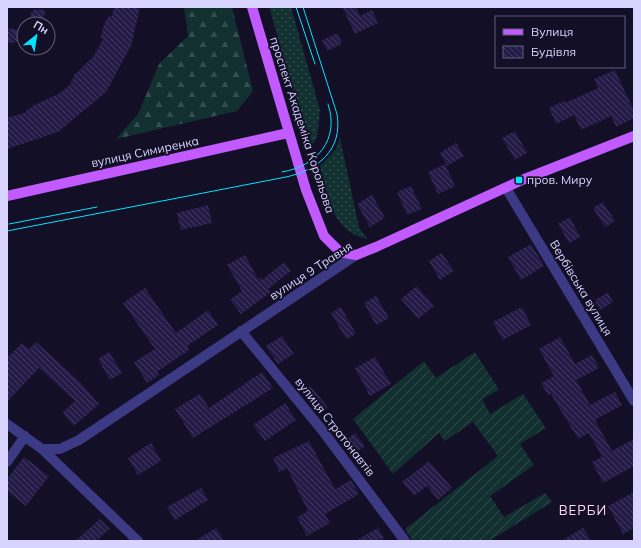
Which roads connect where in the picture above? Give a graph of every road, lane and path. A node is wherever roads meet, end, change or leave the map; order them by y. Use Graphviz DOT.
graph roads {
  1 [pos="252,7"];
  2 [pos="288,133"];
  3 [pos="634,136"];
  4 [pos="506,188"];
  5 [pos="7,196"];
  6 [pos="356,255"];
  7 [pos="241,332"];
  8 [pos="634,401"];
  9 [pos="7,424"];
  10 [pos="25,436"];
  11 [pos="42,449"];
  12 [pos="7,462"];
  13 [pos="138,541"];
  14 [pos="405,541"];
  1 -- 2 [label="main road, проспект Академіка Корольова"];
  2 -- 5 [label="main road, вулиця Симиренка"];
  2 -- 6 [label="main road, проспект Академіка Корольова"];
  3 -- 4 [label="main road, вулиця 9 Травня"];
  4 -- 6 [label="main road, вулиця 9 Травня"];
  4 -- 8 [label="street, Вербівська вулиця"];
  6 -- 7 [label="street, вулиця 9 Травня"];
  7 -- 11 [label="street, вулиця 9 Травня"];
  7 -- 14 [label="street, вулиця Стратонавтів"];
  9 -- 10 [label="street"];
  10 -- 11 [label="street"];
  10 -- 12 [label="street"];
  11 -- 13 [label="street"];
}
